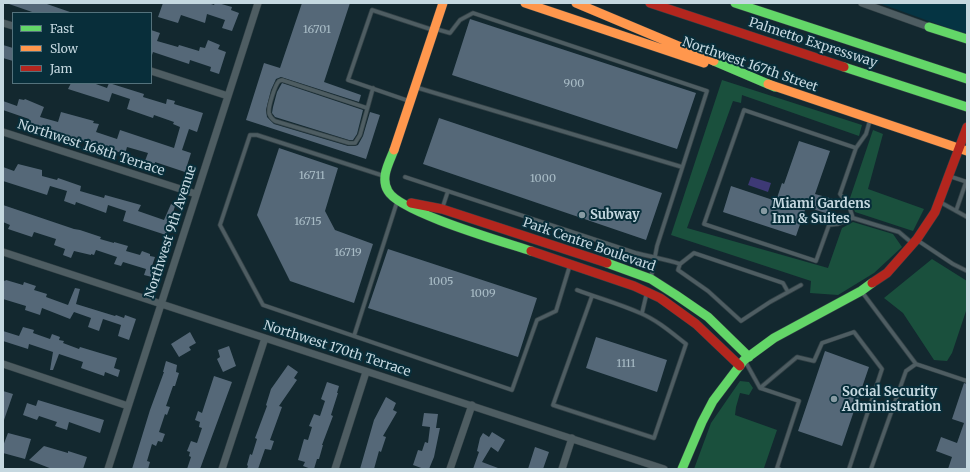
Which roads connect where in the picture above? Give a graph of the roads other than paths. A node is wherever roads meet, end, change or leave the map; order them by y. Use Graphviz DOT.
graph roads {
  1 [pos="258,3"];
  2 [pos="443,3"];
  3 [pos="525,3"];
  4 [pos="576,3"];
  5 [pos="650,3"];
  6 [pos="735,3"];
  7 [pos="862,3"];
  8 [pos="929,27"];
  9 [pos="434,30"];
  10 [pos="967,39"];
  11 [pos="152,71"];
  12 [pos="967,79"];
  13 [pos="414,87"];
  14 [pos="775,87"];
  15 [pos="373,88"];
  16 [pos="228,96"];
  17 [pos="410,101"];
  18 [pos="967,107"];
  19 [pos="368,108"];
  20 [pos="870,119"];
  21 [pos="967,127"];
  22 [pos="3,132"];
  23 [pos="856,148"];
  24 [pos="963,150"];
  25 [pos="682,167"];
  26 [pos="385,176"];
  27 [pos="949,176"];
  28 [pos="405,177"];
  29 [pos="967,182"];
  30 [pos="448,191"];
  31 [pos="196,194"];
  32 [pos="398,201"];
  33 [pos="939,202"];
  34 [pos="442,209"];
  35 [pos="956,211"];
  36 [pos="967,217"];
  37 [pos="853,218"];
  38 [pos="438,220"];
  39 [pos="915,242"];
  40 [pos="3,252"];
  41 [pos="574,252"];
  42 [pos="655,258"];
  43 [pos="571,264"];
  44 [pos="680,264"];
  45 [pos="967,271"];
  46 [pos="651,279"];
  47 [pos="801,285"];
  48 [pos="577,290"];
  49 [pos="648,291"];
  50 [pos="862,291"];
  51 [pos="788,292"];
  52 [pos="592,296"];
  53 [pos="161,304"];
  54 [pos="642,313"];
  55 [pos="354,336"];
  56 [pos="265,338"];
  57 [pos="744,361"];
  58 [pos="3,364"];
  59 [pos="916,364"];
  60 [pos="366,372"];
  61 [pos="967,381"];
  62 [pos="760,388"];
  63 [pos="472,404"];
  64 [pos="128,406"];
  65 [pos="572,438"];
  66 [pos="108,469"];
  67 [pos="222,469"];
  68 [pos="335,469"];
  69 [pos="450,469"];
  70 [pos="562,469"];
  71 [pos="664,469"];
  72 [pos="682,469"];
  73 [pos="779,469"];
  74 [pos="849,469"];
  75 [pos="871,469"];
  1 -- 16 [label="street, Northwest 9th Avenue"];
  2 -- 9 [label="main road"];
  3 -- 14 [label="main road, Northwest 167th Street"];
  4 -- 14 [label="main road"];
  5 -- 18 [label="main road, Palmetto Expressway"];
  6 -- 12 [label="main road, Palmetto Expressway"];
  7 -- 8 [label="street"];
  8 -- 10 [label="main road"];
  9 -- 13 [label="main road"];
  9 -- 15 [label="lane"];
  9 -- 25 [label="lane"];
  11 -- 16 [label="street"];
  13 -- 17 [label="main road"];
  13 -- 25 [label="lane"];
  14 -- 20 [label="main road, Northwest 167th Street"];
  15 -- 17 [label="lane"];
  15 -- 19 [label="lane"];
  16 -- 31 [label="street, Northwest 9th Avenue"];
  17 -- 26 [label="main road"];
  19 -- 19 [label="lane"];
  20 -- 23 [label="lane"];
  20 -- 24 [label="main road, Northwest 167th Street"];
  21 -- 24 [label="main road"];
  22 -- 31 [label="street, Northwest 168th Terrace"];
  23 -- 37 [label="lane"];
  23 -- 37 [label="lane"];
  24 -- 27 [label="main road"];
  25 -- 42 [label="lane"];
  26 -- 32 [label="main road, Park Centre Boulevard"];
  26 -- 55 [label="lane"];
  27 -- 29 [label="lane"];
  27 -- 33 [label="main road"];
  28 -- 30 [label="lane"];
  29 -- 35 [label="lane"];
  30 -- 34 [label="lane"];
  30 -- 42 [label="lane"];
  31 -- 53 [label="street, Northwest 9th Avenue"];
  32 -- 34 [label="main road, Park Centre Boulevard"];
  32 -- 38 [label="main road, Park Centre Boulevard"];
  32 -- 55 [label="lane"];
  33 -- 35 [label="lane"];
  33 -- 39 [label="main road"];
  34 -- 38 [label="main road"];
  34 -- 41 [label="main road, Park Centre Boulevard"];
  35 -- 36 [label="lane"];
  37 -- 39 [label="lane"];
  38 -- 43 [label="main road, Park Centre Boulevard"];
  39 -- 45 [label="lane"];
  39 -- 50 [label="main road"];
  40 -- 53 [label="street, Northwest 170th Terrace"];
  41 -- 43 [label="main road"];
  41 -- 46 [label="main road, Park Centre Boulevard"];
  42 -- 44 [label="lane"];
  42 -- 46 [label="lane"];
  43 -- 49 [label="main road, Park Centre Boulevard"];
  43 -- 55 [label="lane"];
  44 -- 51 [label="lane"];
  44 -- 51 [label="lane"];
  46 -- 49 [label="main road"];
  46 -- 57 [label="main road, Park Centre Boulevard"];
  47 -- 51 [label="lane"];
  48 -- 52 [label="lane"];
  49 -- 54 [label="lane"];
  49 -- 57 [label="main road, Park Centre Boulevard"];
  50 -- 57 [label="main road"];
  50 -- 59 [label="lane"];
  52 -- 54 [label="lane"];
  52 -- 54 [label="lane"];
  53 -- 56 [label="street, Northwest 170th Terrace"];
  53 -- 64 [label="street, Northwest 9th Avenue"];
  56 -- 60 [label="street, Northwest 170th Terrace"];
  56 -- 67 [label="street"];
  57 -- 62 [label="lane"];
  57 -- 72 [label="main road"];
  58 -- 64 [label="street"];
  59 -- 61 [label="lane"];
  59 -- 75 [label="lane"];
  60 -- 63 [label="street, Northwest 170th Terrace"];
  60 -- 68 [label="street"];
  62 -- 73 [label="lane"];
  62 -- 74 [label="lane"];
  63 -- 65 [label="street, Northwest 170th Terrace"];
  63 -- 69 [label="street"];
  64 -- 66 [label="street, Northwest 9th Avenue"];
  65 -- 70 [label="street"];
  65 -- 71 [label="street, Northwest 170th Terrace"];
}
